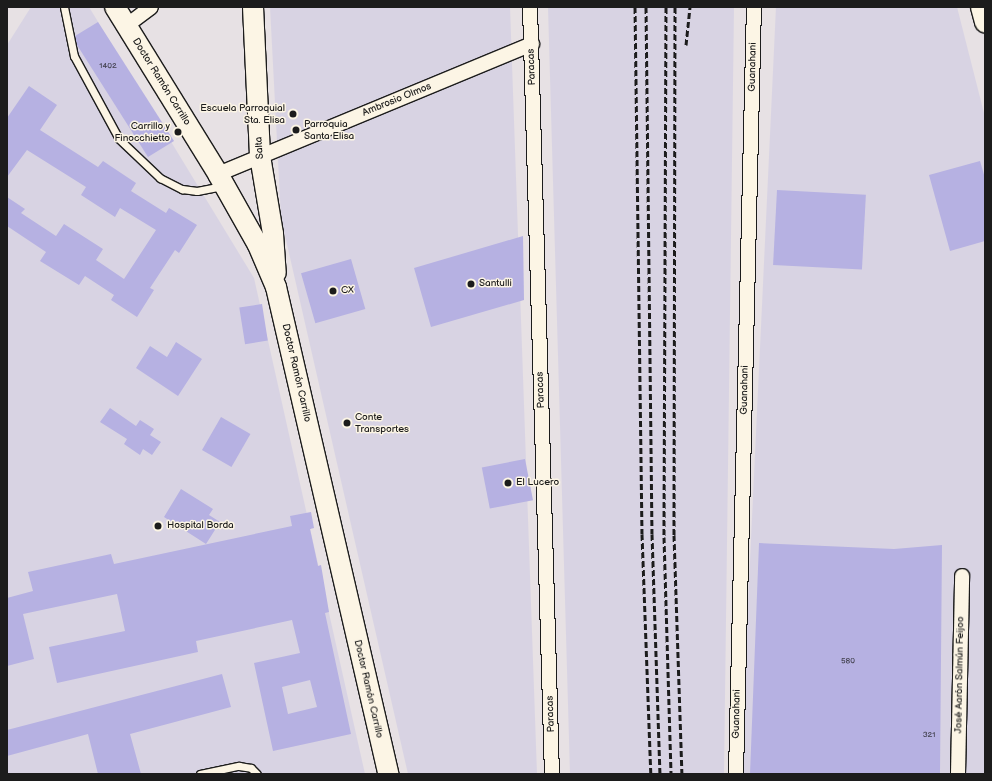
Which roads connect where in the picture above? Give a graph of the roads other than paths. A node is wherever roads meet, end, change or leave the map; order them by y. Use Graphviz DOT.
graph roads {
  1 [pos="64,7"];
  2 [pos="115,7"];
  3 [pos="151,7"];
  4 [pos="253,7"];
  5 [pos="530,7"];
  6 [pos="754,7"];
  7 [pos="981,7"];
  8 [pos="985,22"];
  9 [pos="126,26"];
  10 [pos="532,44"];
  11 [pos="260,156"];
  12 [pos="221,180"];
  13 [pos="276,287"];
  14 [pos="962,576"];
  15 [pos="200,774"];
  16 [pos="257,774"];
  17 [pos="388,774"];
  18 [pos="552,774"];
  19 [pos="736,774"];
  20 [pos="958,774"];
  1 -- 12 [label="lane"];
  2 -- 9 [label="main road, Doctor Ramón Carrillo"];
  3 -- 9 [label="street"];
  4 -- 11 [label="main road, Salta"];
  5 -- 10 [label="street, Paracas"];
  6 -- 19 [label="street, Guanahani"];
  7 -- 8 [label="main road"];
  9 -- 12 [label="main road, Doctor Ramón Carrillo"];
  10 -- 11 [label="street, Ambrosio Olmos"];
  10 -- 18 [label="street, Paracas"];
  11 -- 12 [label="street, Ambrosio Olmos"];
  11 -- 13 [label="main road, Salta"];
  12 -- 13 [label="main road, Doctor Ramón Carrillo"];
  13 -- 17 [label="main road, Doctor Ramón Carrillo"];
  14 -- 20 [label="street, José Aarón Salmún Feijoo"];
  15 -- 16 [label="lane"];
}
